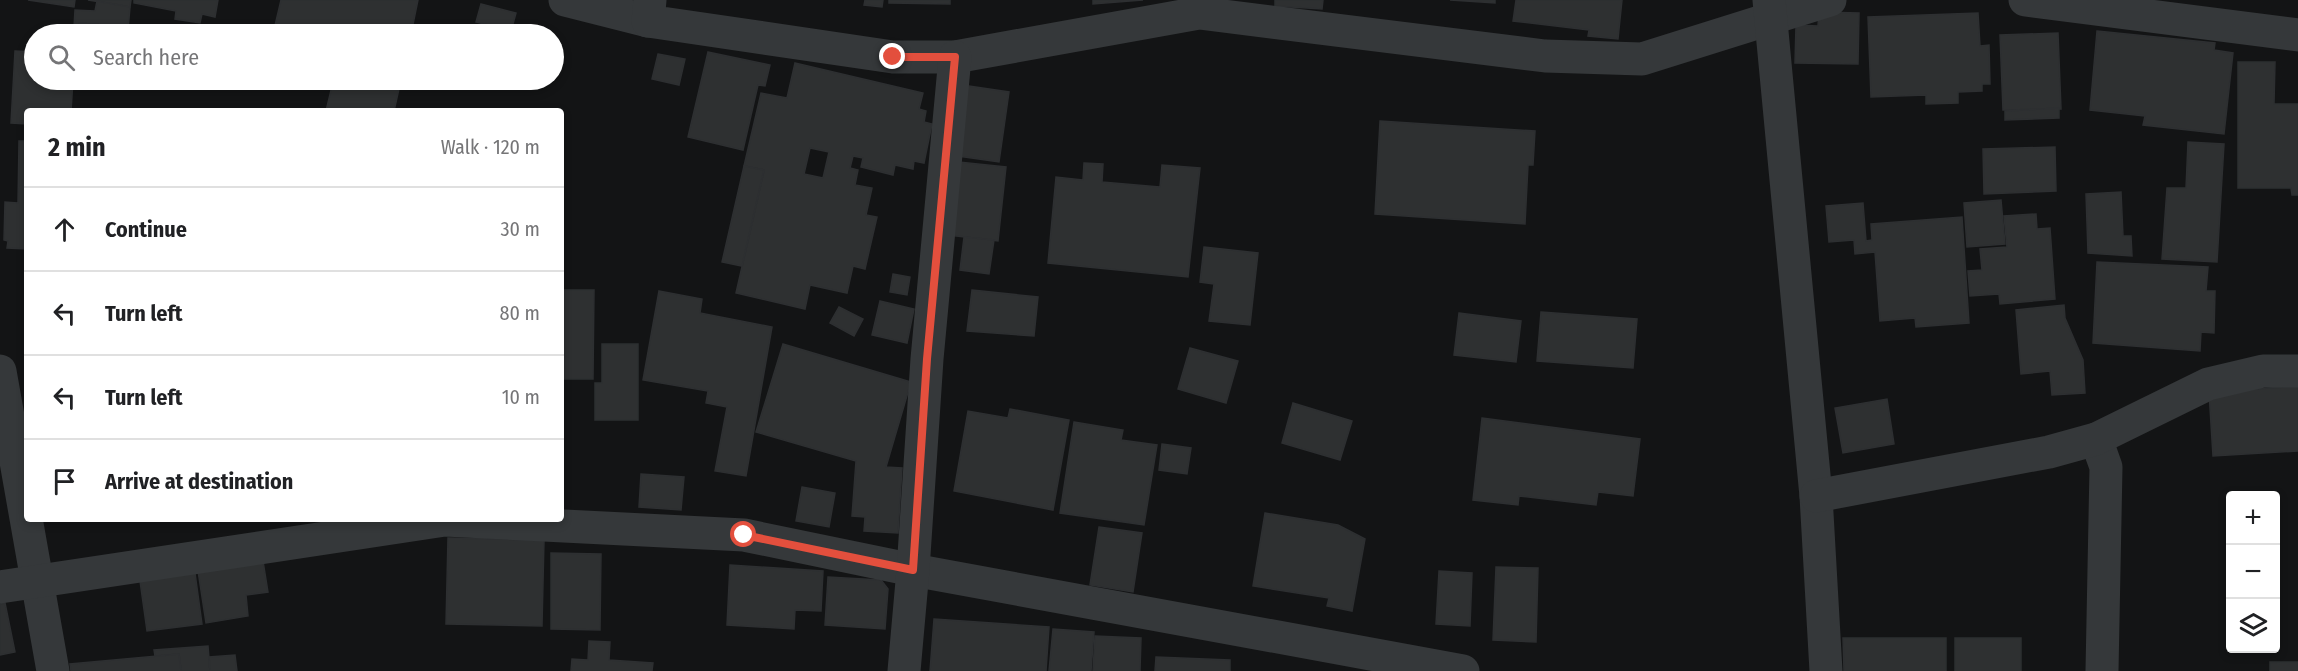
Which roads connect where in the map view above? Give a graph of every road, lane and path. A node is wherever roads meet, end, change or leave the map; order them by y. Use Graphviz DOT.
graph roads {
  1 [pos="565,0"];
  2 [pos="1830,0"];
  3 [pos="2025,0"];
  4 [pos="1199,7"];
  5 [pos="1770,9"];
  6 [pos="649,10"];
  7 [pos="2298,35"];
  8 [pos="955,57"];
  9 [pos="2298,371"];
  10 [pos="0,372"];
  11 [pos="2096,439"];
  12 [pos="1816,496"];
  13 [pos="24,507"];
  14 [pos="27,522"];
  15 [pos="431,522"];
  16 [pos="485,522"];
  17 [pos="913,570"];
  18 [pos="37,580"];
  19 [pos="0,587"];
  20 [pos="53,671"];
  21 [pos="904,671"];
  22 [pos="1463,671"];
  23 [pos="1826,671"];
  24 [pos="2102,671"];
  1 -- 6 [label="street"];
  2 -- 5 [label="street"];
  3 -- 7 [label="street"];
  4 -- 5 [label="street"];
  4 -- 8 [label="street"];
  5 -- 12 [label="street"];
  6 -- 8 [label="street"];
  8 -- 17 [label="street"];
  9 -- 11 [label="street"];
  10 -- 13 [label="street"];
  11 -- 12 [label="street"];
  11 -- 24 [label="street"];
  12 -- 23 [label="street"];
  14 -- 18 [label="street"];
  15 -- 18 [label="street"];
  16 -- 17 [label="street"];
  17 -- 21 [label="street"];
  17 -- 22 [label="street"];
  18 -- 19 [label="street"];
  18 -- 20 [label="street"];
}
